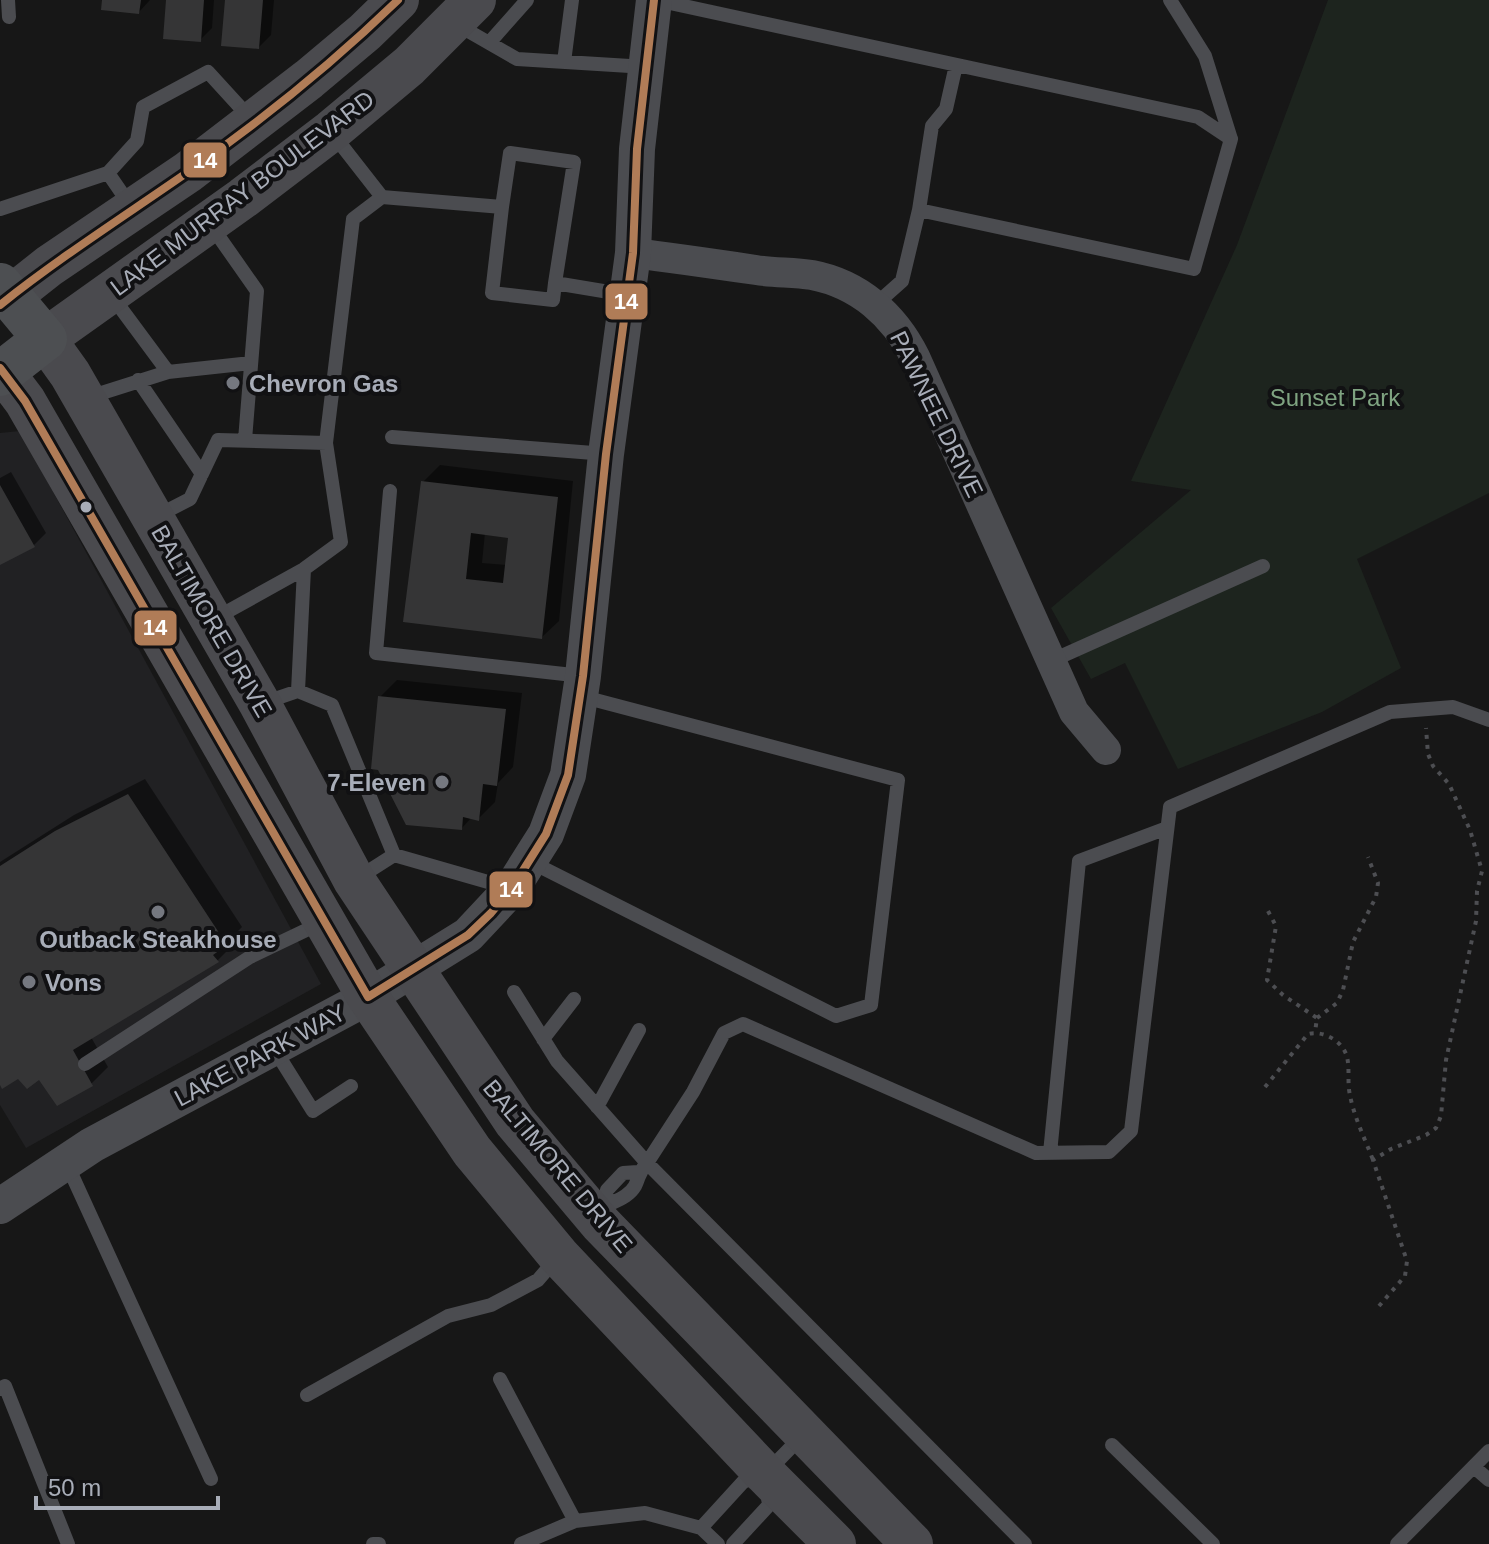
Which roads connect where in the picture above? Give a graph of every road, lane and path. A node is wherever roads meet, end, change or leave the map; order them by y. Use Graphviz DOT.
graph roads {
  1 [pos="8,0"];
  2 [pos="398,0"];
  3 [pos="527,0"];
  4 [pos="572,0"];
  5 [pos="655,0"];
  6 [pos="1170,0"];
  7 [pos="464,11"];
  8 [pos="9,17"];
  9 [pos="489,43"];
  10 [pos="564,62"];
  11 [pos="956,65"];
  12 [pos="646,67"];
  13 [pos="253,121"];
  14 [pos="331,131"];
  15 [pos="1231,139"];
  16 [pos="108,173"];
  17 [pos="382,197"];
  18 [pos="502,207"];
  19 [pos="0,209"];
  20 [pos="133,209"];
  21 [pos="919,210"];
  22 [pos="208,223"];
  23 [pos="633,253"];
  24 [pos="555,283"];
  25 [pos="109,292"];
  26 [pos="4,295"];
  27 [pos="627,295"];
  28 [pos="875,305"];
  29 [pos="45,339"];
  30 [pos="251,363"];
  31 [pos="1,371"];
  32 [pos="168,372"];
  33 [pos="138,380"];
  34 [pos="84,399"];
  35 [pos="392,437"];
  36 [pos="245,440"];
  37 [pos="326,443"];
  38 [pos="606,454"];
  39 [pos="202,474"];
  40 [pos="390,491"];
  41 [pos="153,518"];
  42 [pos="1263,566"];
  43 [pos="304,569"];
  44 [pos="212,621"];
  45 [pos="1053,660"];
  46 [pos="581,686"];
  47 [pos="279,697"];
  48 [pos="1425,709"];
  49 [pos="1489,720"];
  50 [pos="1106,750"];
  51 [pos="1167,828"];
  52 [pos="394,855"];
  53 [pos="1368,857"];
  54 [pos="521,875"];
  55 [pos="354,880"];
  56 [pos="1268,911"];
  57 [pos="325,921"];
  58 [pos="413,971"];
  59 [pos="514,992"];
  60 [pos="368,997"];
  61 [pos="574,999"];
  62 [pos="1317,1018"];
  63 [pos="639,1030"];
  64 [pos="1315,1032"];
  65 [pos="543,1039"];
  66 [pos="273,1047"];
  67 [pos="85,1064"];
  68 [pos="351,1086"];
  69 [pos="1265,1087"];
  70 [pos="597,1107"];
  71 [pos="1050,1153"];
  72 [pos="1373,1160"];
  73 [pos="66,1162"];
  74 [pos="643,1168"];
  75 [pos="0,1206"];
  76 [pos="599,1210"];
  77 [pos="559,1256"];
  78 [pos="1379,1306"];
  79 [pos="500,1379"];
  80 [pos="0,1389"];
  81 [pos="307,1395"];
  82 [pos="803,1434"];
  83 [pos="1112,1445"];
  84 [pos="1489,1451"];
  85 [pos="1474,1467"];
  86 [pos="765,1474"];
  87 [pos="211,1479"];
  88 [pos="1489,1480"];
  89 [pos="575,1521"];
  90 [pos="701,1528"];
  91 [pos="68,1544"];
  92 [pos="373,1544"];
  93 [pos="379,1544"];
  94 [pos="521,1544"];
  95 [pos="718,1544"];
  96 [pos="733,1544"];
  97 [pos="835,1544"];
  98 [pos="912,1544"];
  99 [pos="1025,1544"];
  100 [pos="1213,1544"];
  101 [pos="1397,1544"];
  1 -- 8 [label="lane"];
  2 -- 13 [label="main road, LAKE MURRAY BOULEVARD"];
  3 -- 9 [label="lane"];
  4 -- 10 [label="lane"];
  5 -- 11 [label="lane"];
  5 -- 12 [label="street, LAKE PARK WAY"];
  6 -- 15 [label="lane"];
  7 -- 9 [label="lane"];
  7 -- 14 [label="main road, LAKE MURRAY BOULEVARD"];
  9 -- 10 [label="lane"];
  10 -- 12 [label="lane"];
  11 -- 15 [label="lane"];
  11 -- 21 [label="lane"];
  12 -- 23 [label="street, LAKE PARK WAY"];
  13 -- 16 [label="lane"];
  13 -- 20 [label="main road, LAKE MURRAY BOULEVARD"];
  14 -- 17 [label="lane"];
  14 -- 22 [label="main road, LAKE MURRAY BOULEVARD"];
  15 -- 21 [label="lane"];
  16 -- 19 [label="lane"];
  16 -- 20 [label="lane"];
  17 -- 18 [label="lane"];
  17 -- 37 [label="lane"];
  18 -- 24 [label="lane"];
  18 -- 24 [label="lane"];
  20 -- 26 [label="main road, LAKE MURRAY BOULEVARD"];
  21 -- 28 [label="lane"];
  22 -- 25 [label="main road, LAKE MURRAY BOULEVARD"];
  22 -- 30 [label="lane"];
  23 -- 27 [label="street, LAKE PARK WAY"];
  23 -- 28 [label="street, PAWNEE DRIVE"];
  24 -- 27 [label="lane"];
  25 -- 29 [label="main road, LAKE MURRAY BOULEVARD"];
  25 -- 32 [label="lane"];
  26 -- 29 [label="main road, BALTIMORE DRIVE"];
  27 -- 38 [label="street, LAKE PARK WAY"];
  28 -- 45 [label="street, PAWNEE DRIVE"];
  29 -- 31 [label="main road, LAKE MURRAY BOULEVARD"];
  29 -- 34 [label="main road, BALTIMORE DRIVE"];
  30 -- 32 [label="lane"];
  30 -- 36 [label="lane"];
  31 -- 57 [label="main road"];
  32 -- 33 [label="lane"];
  33 -- 34 [label="lane"];
  33 -- 39 [label="lane"];
  34 -- 41 [label="main road, BALTIMORE DRIVE"];
  35 -- 38 [label="lane"];
  36 -- 37 [label="lane"];
  36 -- 39 [label="lane"];
  37 -- 43 [label="lane"];
  38 -- 46 [label="street, LAKE PARK WAY"];
  39 -- 41 [label="lane"];
  40 -- 46 [label="lane"];
  41 -- 44 [label="main road, BALTIMORE DRIVE"];
  42 -- 45 [label="lane"];
  43 -- 44 [label="lane"];
  43 -- 47 [label="lane"];
  44 -- 47 [label="main road, BALTIMORE DRIVE"];
  45 -- 50 [label="street, PAWNEE DRIVE"];
  46 -- 54 [label="street, LAKE PARK WAY"];
  46 -- 54 [label="lane"];
  47 -- 52 [label="lane"];
  47 -- 55 [label="main road, BALTIMORE DRIVE"];
  48 -- 49 [label="lane"];
  48 -- 51 [label="lane"];
  48 -- 72 [label="path"];
  51 -- 71 [label="lane"];
  51 -- 71 [label="lane"];
  52 -- 54 [label="lane"];
  52 -- 55 [label="lane"];
  53 -- 62 [label="path"];
  54 -- 58 [label="street, LAKE PARK WAY"];
  55 -- 58 [label="main road, BALTIMORE DRIVE"];
  56 -- 62 [label="path"];
  57 -- 60 [label="main road"];
  57 -- 67 [label="lane"];
  58 -- 60 [label="street, LAKE PARK WAY"];
  58 -- 76 [label="main road, BALTIMORE DRIVE"];
  59 -- 65 [label="lane"];
  60 -- 66 [label="street, LAKE PARK WAY"];
  60 -- 77 [label="main road"];
  61 -- 65 [label="lane"];
  62 -- 64 [label="path"];
  63 -- 70 [label="lane"];
  64 -- 69 [label="path"];
  64 -- 72 [label="path"];
  65 -- 70 [label="lane"];
  66 -- 68 [label="lane"];
  66 -- 73 [label="street, LAKE PARK WAY"];
  70 -- 74 [label="lane"];
  71 -- 74 [label="lane"];
  72 -- 78 [label="path"];
  73 -- 75 [label="street, LAKE PARK WAY"];
  73 -- 87 [label="lane"];
  74 -- 76 [label="lane"];
  74 -- 99 [label="lane"];
  76 -- 77 [label="street"];
  76 -- 82 [label="main road, BALTIMORE DRIVE"];
  77 -- 81 [label="lane"];
  77 -- 86 [label="main road"];
  79 -- 89 [label="lane"];
  80 -- 91 [label="lane"];
  82 -- 86 [label="lane"];
  82 -- 98 [label="main road, BALTIMORE DRIVE"];
  83 -- 100 [label="lane"];
  84 -- 85 [label="lane"];
  85 -- 88 [label="lane"];
  85 -- 101 [label="lane"];
  86 -- 90 [label="lane"];
  86 -- 96 [label="lane"];
  86 -- 97 [label="main road"];
  89 -- 90 [label="lane"];
  89 -- 94 [label="lane"];
  90 -- 95 [label="lane"];
  92 -- 93 [label="lane"];
}
